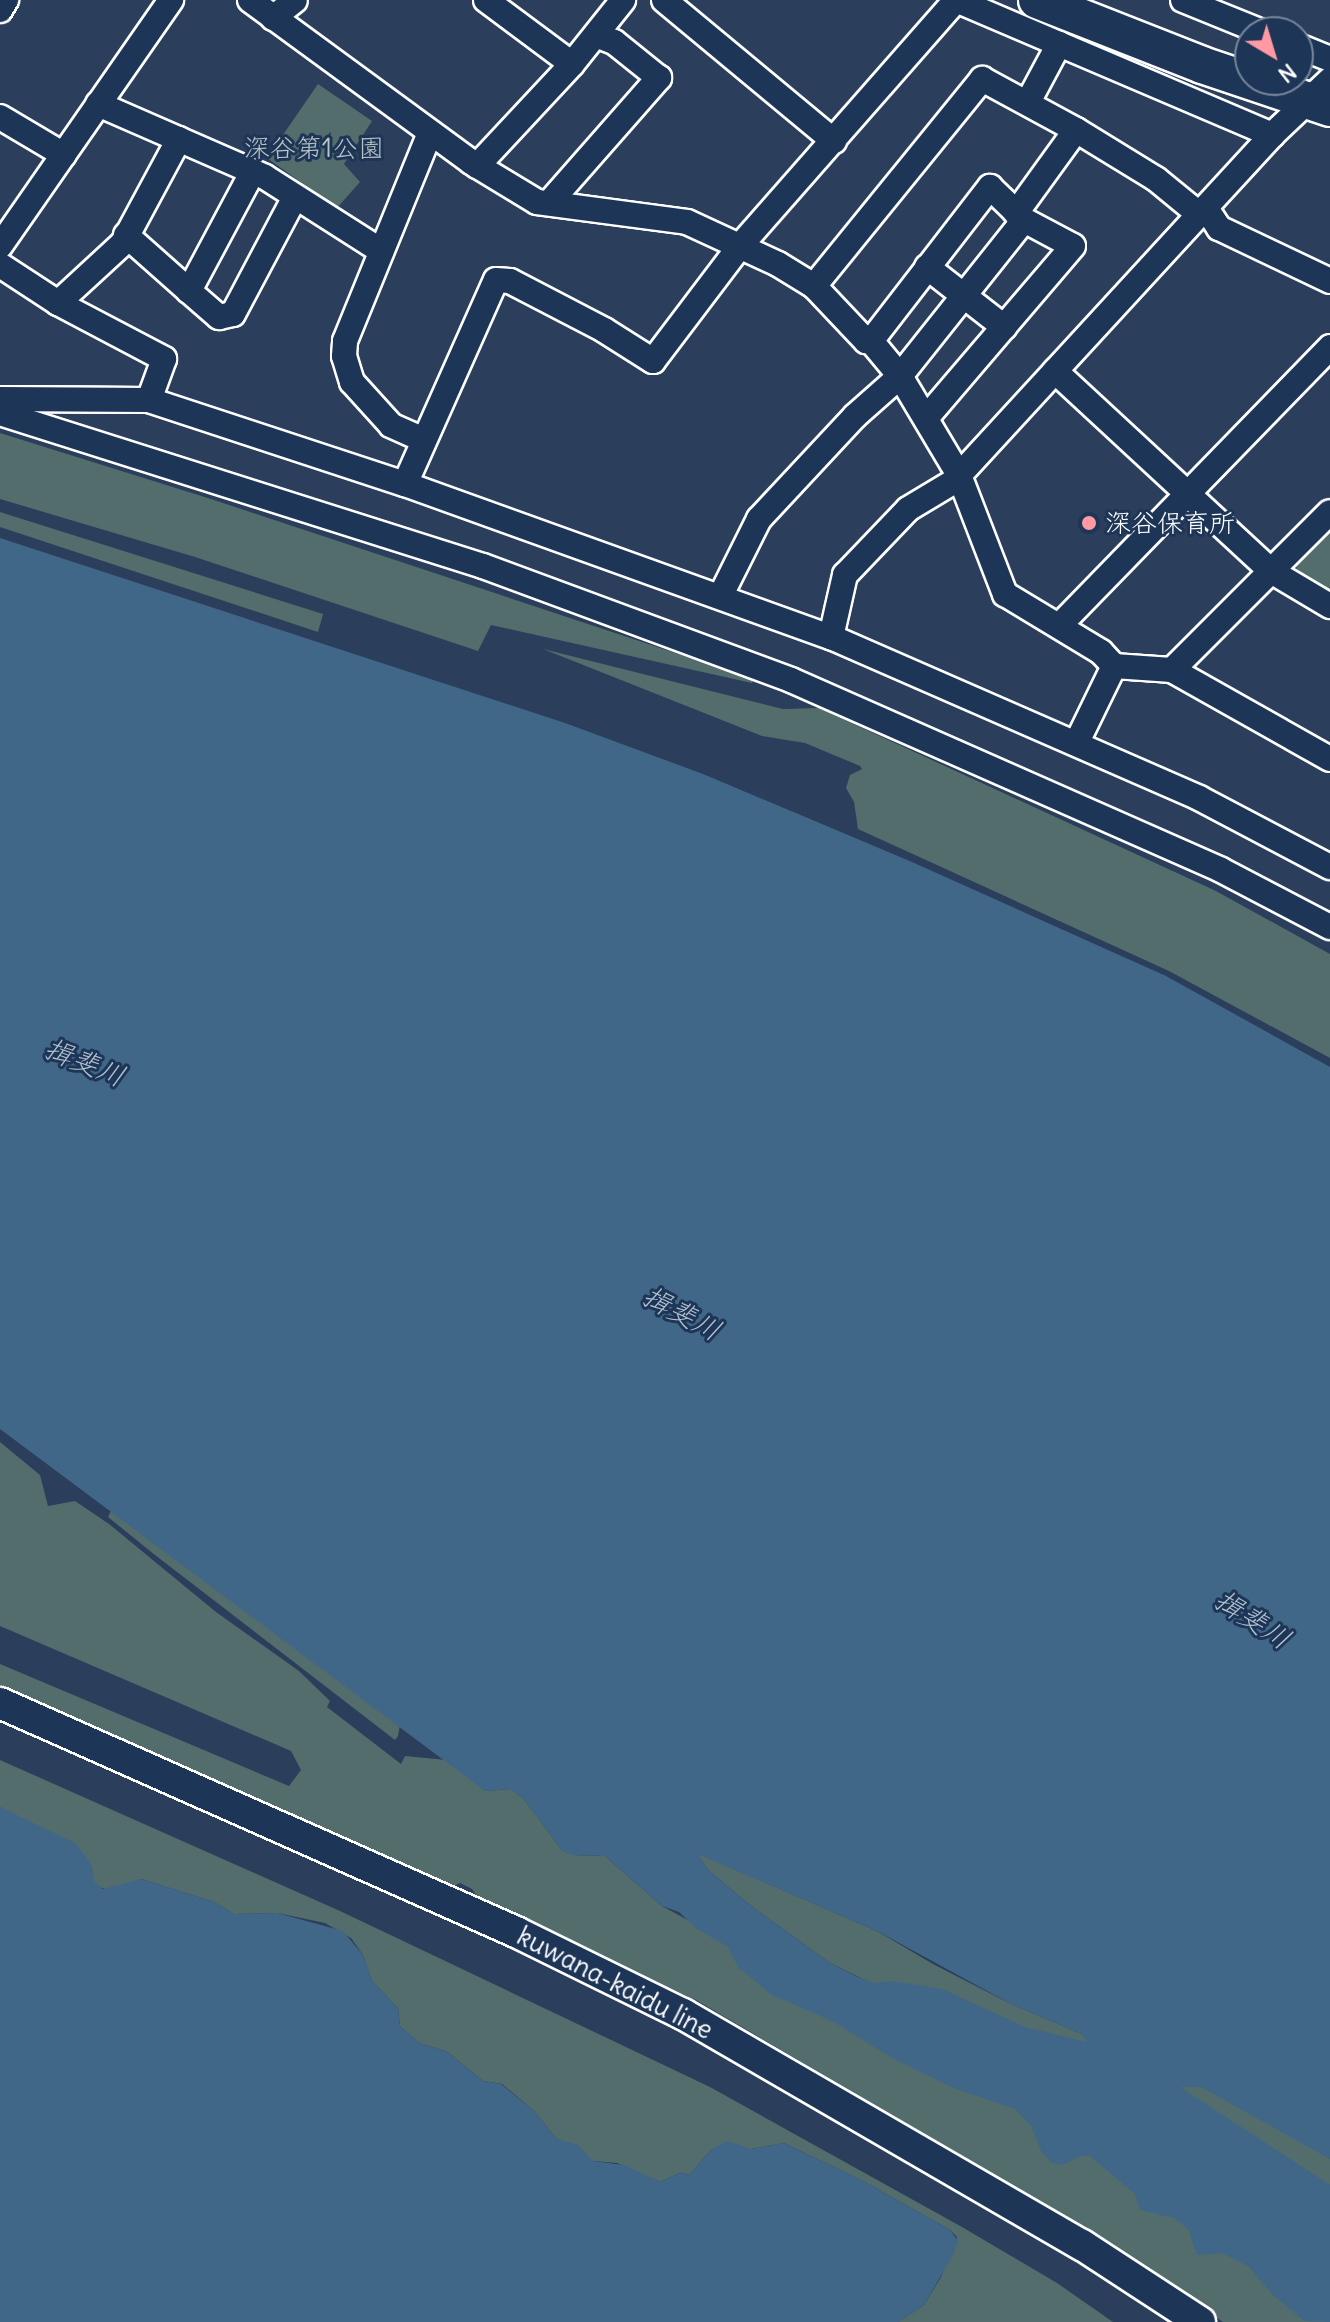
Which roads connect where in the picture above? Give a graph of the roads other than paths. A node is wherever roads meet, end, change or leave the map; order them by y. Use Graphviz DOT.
graph roads {
  1 [pos="6,0"];
  2 [pos="171,0"];
  3 [pos="250,0"];
  4 [pos="295,0"];
  5 [pos="623,0"];
  6 [pos="664,0"];
  7 [pos="956,0"];
  8 [pos="1037,0"];
  9 [pos="1095,0"];
  10 [pos="1183,0"];
  11 [pos="493,2"];
  12 [pos="0,10"];
  13 [pos="273,18"];
  14 [pos="1234,21"];
  15 [pos="596,35"];
  16 [pos="1059,44"];
  17 [pos="1234,51"];
  18 [pos="572,64"];
  19 [pos="1321,85"];
  20 [pos="1028,102"];
  21 [pos="98,104"];
  22 [pos="0,117"];
  23 [pos="1076,130"];
  24 [pos="430,133"];
  25 [pos="1272,135"];
  26 [pos="179,139"];
  27 [pos="834,141"];
  28 [pos="64,155"];
  29 [pos="477,166"];
  30 [pos="252,173"];
  31 [pos="295,197"];
  32 [pos="549,203"];
  33 [pos="1203,212"];
  34 [pos="1020,217"];
  35 [pos="126,235"];
  36 [pos="0,246"];
  37 [pos="740,246"];
  38 [pos="381,251"];
  39 [pos="0,265"];
  40 [pos="927,267"];
  41 [pos="1330,281"];
  42 [pos="814,286"];
  43 [pos="189,291"];
  44 [pos="964,296"];
  45 [pos="58,303"];
  46 [pos="1004,327"];
  47 [pos="871,341"];
  48 [pos="1330,347"];
  49 [pos="1055,371"];
  50 [pos="900,376"];
  51 [pos="0,399"];
  52 [pos="149,400"];
  53 [pos="0,413"];
  54 [pos="926,418"];
  55 [pos="424,440"];
  56 [pos="959,475"];
  57 [pos="405,484"];
  58 [pos="1189,492"];
  59 [pos="1330,512"];
  60 [pos="1271,571"];
  61 [pos="721,595"];
  62 [pos="1330,606"];
  63 [pos="1059,626"];
  64 [pos="831,637"];
  65 [pos="1114,666"];
  66 [pos="1172,670"];
  67 [pos="1077,742"];
  68 [pos="1330,759"];
  69 [pos="1330,867"];
  70 [pos="1330,927"];
  71 [pos="0,1703"];
  72 [pos="1200,2322"];
  1 -- 12 [label="street"];
  2 -- 21 [label="street"];
  3 -- 13 [label="street"];
  4 -- 13 [label="street"];
  5 -- 15 [label="street"];
  6 -- 27 [label="street"];
  7 -- 16 [label="street"];
  7 -- 27 [label="street"];
  8 -- 19 [label="highway"];
  9 -- 17 [label="highway"];
  10 -- 14 [label="street"];
  11 -- 18 [label="street"];
  13 -- 24 [label="street"];
  15 -- 18 [label="street"];
  15 -- 32 [label="street"];
  16 -- 20 [label="street"];
  16 -- 25 [label="street"];
  18 -- 29 [label="street"];
  19 -- 25 [label="street"];
  20 -- 23 [label="street"];
  20 -- 42 [label="street"];
  21 -- 26 [label="street"];
  21 -- 28 [label="street"];
  22 -- 28 [label="street"];
  23 -- 33 [label="street"];
  23 -- 34 [label="street"];
  24 -- 29 [label="street"];
  24 -- 38 [label="street"];
  25 -- 33 [label="street"];
  26 -- 30 [label="street"];
  26 -- 35 [label="street"];
  27 -- 37 [label="street"];
  28 -- 36 [label="street"];
  29 -- 32 [label="street"];
  30 -- 31 [label="street"];
  30 -- 43 [label="street"];
  31 -- 38 [label="street"];
  31 -- 43 [label="street"];
  32 -- 37 [label="street"];
  33 -- 41 [label="street"];
  33 -- 49 [label="street"];
  34 -- 40 [label="street"];
  34 -- 44 [label="street"];
  34 -- 46 [label="street"];
  35 -- 43 [label="street"];
  35 -- 45 [label="street"];
  37 -- 42 [label="street"];
  37 -- 55 [label="street"];
  38 -- 55 [label="street"];
  39 -- 45 [label="street"];
  40 -- 44 [label="street"];
  40 -- 47 [label="street"];
  42 -- 47 [label="street"];
  44 -- 46 [label="street"];
  44 -- 50 [label="street"];
  45 -- 52 [label="street"];
  46 -- 54 [label="street"];
  47 -- 50 [label="street"];
  48 -- 58 [label="street"];
  49 -- 56 [label="street"];
  49 -- 58 [label="street"];
  50 -- 54 [label="street"];
  50 -- 61 [label="street"];
  51 -- 52 [label="street"];
  52 -- 57 [label="street"];
  53 -- 70 [label="street"];
  54 -- 56 [label="street"];
  55 -- 57 [label="street"];
  56 -- 63 [label="street"];
  56 -- 64 [label="street"];
  57 -- 61 [label="street"];
  58 -- 60 [label="street"];
  58 -- 63 [label="street"];
  59 -- 60 [label="street"];
  60 -- 62 [label="street"];
  60 -- 66 [label="street"];
  61 -- 64 [label="street"];
  63 -- 65 [label="street"];
  64 -- 67 [label="street"];
  65 -- 66 [label="street"];
  65 -- 67 [label="street"];
  66 -- 68 [label="street"];
  67 -- 69 [label="street"];
  71 -- 72 [label="main road, kuwana-kaidu line"];
}
